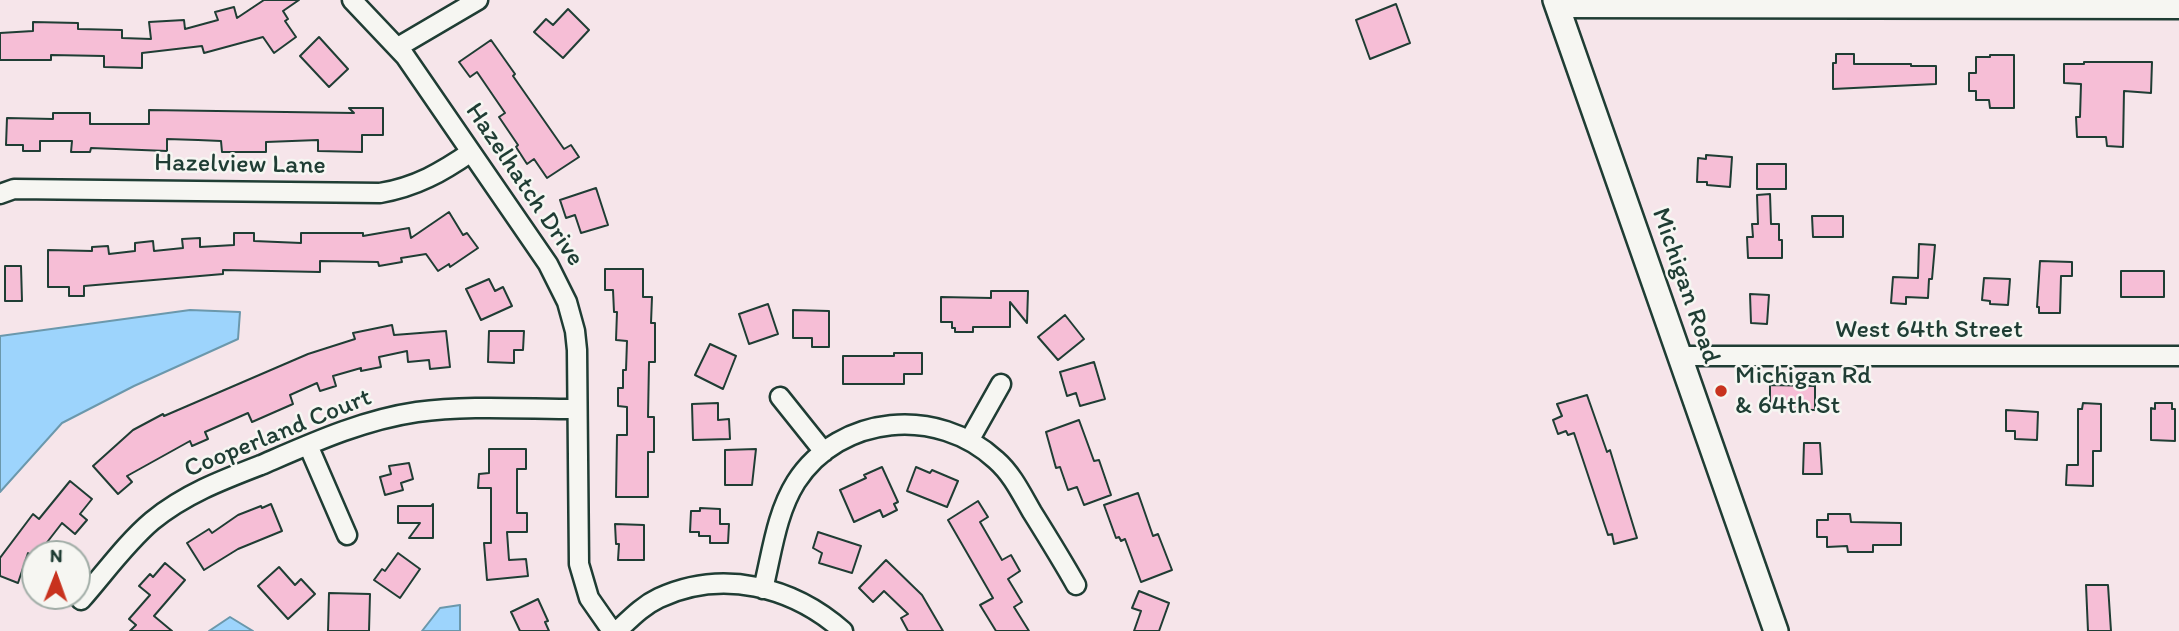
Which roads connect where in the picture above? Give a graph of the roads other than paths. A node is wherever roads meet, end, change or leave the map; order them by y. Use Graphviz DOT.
graph roads {
  1 [pos="352,0"];
  2 [pos="478,0"];
  3 [pos="1557,4"];
  4 [pos="2179,9"];
  5 [pos="398,47"];
  6 [pos="471,152"];
  7 [pos="0,194"];
  8 [pos="1679,356"];
  9 [pos="2179,356"];
  10 [pos="1001,384"];
  11 [pos="780,397"];
  12 [pos="577,409"];
  13 [pos="970,439"];
  14 [pos="308,445"];
  15 [pos="824,452"];
  16 [pos="347,534"];
  17 [pos="1076,585"];
  18 [pos="91,589"];
  19 [pos="764,589"];
  20 [pos="614,631"];
  21 [pos="843,631"];
  22 [pos="1776,631"];
  1 -- 5 [label="street, Hazelhatch Drive"];
  2 -- 5 [label="street"];
  3 -- 4 [label="street"];
  3 -- 8 [label="main road, Michigan Road"];
  5 -- 6 [label="street, Hazelhatch Drive"];
  6 -- 7 [label="street, Hazelview Lane"];
  6 -- 12 [label="street, Hazelhatch Drive"];
  8 -- 9 [label="street, West 64th Street"];
  8 -- 22 [label="main road, Michigan Road"];
  10 -- 13 [label="street"];
  11 -- 15 [label="street"];
  12 -- 14 [label="street, Cooperland Court"];
  12 -- 20 [label="street, Hazelhatch Drive"];
  13 -- 15 [label="street"];
  13 -- 17 [label="street"];
  14 -- 16 [label="street"];
  14 -- 18 [label="street, Cooperland Court"];
  15 -- 19 [label="street"];
  19 -- 20 [label="street"];
  19 -- 21 [label="street"];
}
